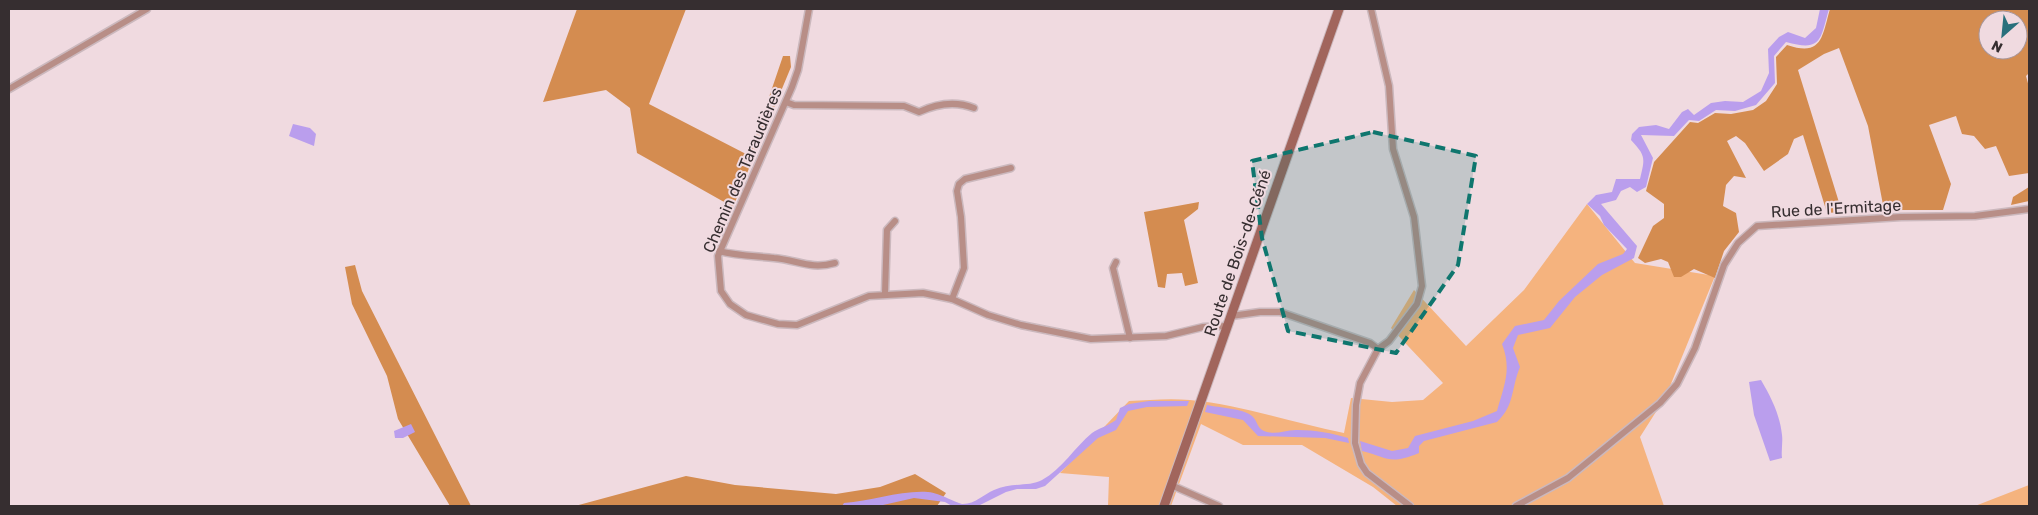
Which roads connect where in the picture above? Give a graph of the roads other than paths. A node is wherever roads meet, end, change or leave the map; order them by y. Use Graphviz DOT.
graph roads {
  1 [pos="146,9"];
  2 [pos="809,9"];
  3 [pos="1339,9"];
  4 [pos="1371,9"];
  5 [pos="9,89"];
  6 [pos="786,102"];
  7 [pos="974,108"];
  8 [pos="1011,168"];
  9 [pos="2029,209"];
  10 [pos="895,221"];
  11 [pos="720,251"];
  12 [pos="1116,262"];
  13 [pos="835,263"];
  14 [pos="885,294"];
  15 [pos="952,299"];
  16 [pos="1231,316"];
  17 [pos="1228,326"];
  18 [pos="1130,338"];
  19 [pos="1378,349"];
  20 [pos="1171,484"];
  21 [pos="1164,506"];
  22 [pos="1219,506"];
  23 [pos="1410,506"];
  24 [pos="1516,506"];
  1 -- 5 [label="street"];
  2 -- 6 [label="street, Chemin des Taraudières"];
  3 -- 16 [label="street, Route de Bois-de-Céné"];
  4 -- 19 [label="street"];
  6 -- 7 [label="street"];
  6 -- 11 [label="street, Chemin des Taraudières"];
  8 -- 15 [label="street"];
  9 -- 24 [label="street, Rue de l'Ermitage"];
  10 -- 14 [label="street"];
  11 -- 13 [label="street"];
  11 -- 14 [label="street, Chemin des Taraudières"];
  12 -- 18 [label="street"];
  14 -- 15 [label="street, Chemin des Taraudières"];
  15 -- 18 [label="street, Chemin des Taraudières"];
  16 -- 17 [label="street, Route de Bois-de-Céné"];
  16 -- 19 [label="street"];
  17 -- 18 [label="street, Chemin des Taraudières"];
  17 -- 20 [label="street, Route de Bois-de-Céné"];
  19 -- 23 [label="street"];
  20 -- 21 [label="street, Route de Bois-de-Céné"];
  20 -- 22 [label="street"];
}
